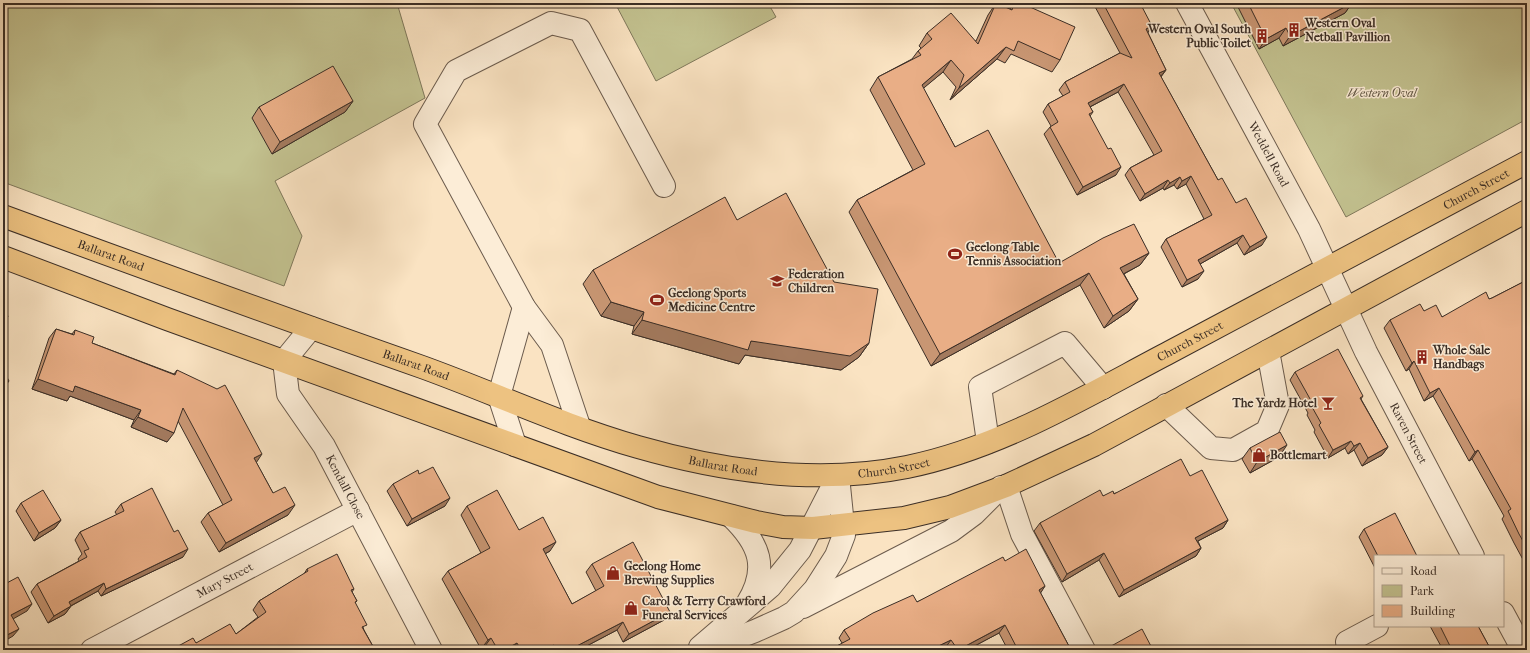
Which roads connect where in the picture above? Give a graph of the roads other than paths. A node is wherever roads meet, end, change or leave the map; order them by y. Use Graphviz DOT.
graph roads {
  1 [pos="1187,3"];
  2 [pos="1527,162"];
  3 [pos="664,186"];
  4 [pos="1527,211"];
  5 [pos="3,216"];
  6 [pos="3,257"];
  7 [pos="1327,269"];
  8 [pos="524,306"];
  9 [pos="1346,309"];
  10 [pos="311,328"];
  11 [pos="1268,351"];
  12 [pos="284,361"];
  13 [pos="1103,388"];
  14 [pos="499,396"];
  15 [pos="1166,405"];
  16 [pos="580,426"];
  17 [pos="988,442"];
  18 [pos="515,445"];
  19 [pos="838,476"];
  20 [pos="1004,487"];
  21 [pos="358,510"];
  22 [pos="731,516"];
  23 [pos="844,526"];
  24 [pos="813,528"];
  25 [pos="1472,555"];
  26 [pos="741,612"];
  27 [pos="794,612"];
  28 [pos="1504,615"];
  29 [pos="1375,627"];
  30 [pos="1348,642"];
  31 [pos="92,650"];
  32 [pos="431,650"];
  33 [pos="696,650"];
  34 [pos="706,650"];
  35 [pos="1084,650"];
  36 [pos="1522,650"];
  1 -- 7 [label="street, Weddell Road"];
  2 -- 7 [label="highway, Church Street"];
  3 -- 8 [label="street"];
  4 -- 9 [label="highway"];
  5 -- 10 [label="highway, Ballarat Road"];
  6 -- 12 [label="highway"];
  7 -- 9 [label="street, Weddell Road"];
  7 -- 13 [label="highway, Church Street"];
  8 -- 14 [label="street"];
  8 -- 16 [label="street"];
  9 -- 11 [label="highway"];
  9 -- 25 [label="street, Raven Street"];
  10 -- 12 [label="street"];
  10 -- 14 [label="highway, Ballarat Road"];
  11 -- 15 [label="highway"];
  11 -- 15 [label="street"];
  12 -- 18 [label="highway"];
  12 -- 21 [label="street, Kendall Close"];
  13 -- 17 [label="highway, Church Street"];
  13 -- 17 [label="street"];
  14 -- 16 [label="highway, Ballarat Road"];
  14 -- 18 [label="street"];
  15 -- 20 [label="highway"];
  16 -- 19 [label="highway, Ballarat Road"];
  17 -- 19 [label="highway, Church Street"];
  18 -- 22 [label="highway"];
  19 -- 23 [label="street"];
  19 -- 24 [label="street"];
  20 -- 23 [label="highway"];
  20 -- 27 [label="street"];
  20 -- 35 [label="street"];
  21 -- 31 [label="street, Mary Street"];
  21 -- 32 [label="street, Kendall Close"];
  22 -- 24 [label="highway"];
  22 -- 26 [label="street"];
  23 -- 24 [label="highway"];
  23 -- 27 [label="street"];
  24 -- 26 [label="street"];
  26 -- 33 [label="street"];
  27 -- 34 [label="street"];
  28 -- 36 [label="street"];
  29 -- 30 [label="street"];
}
